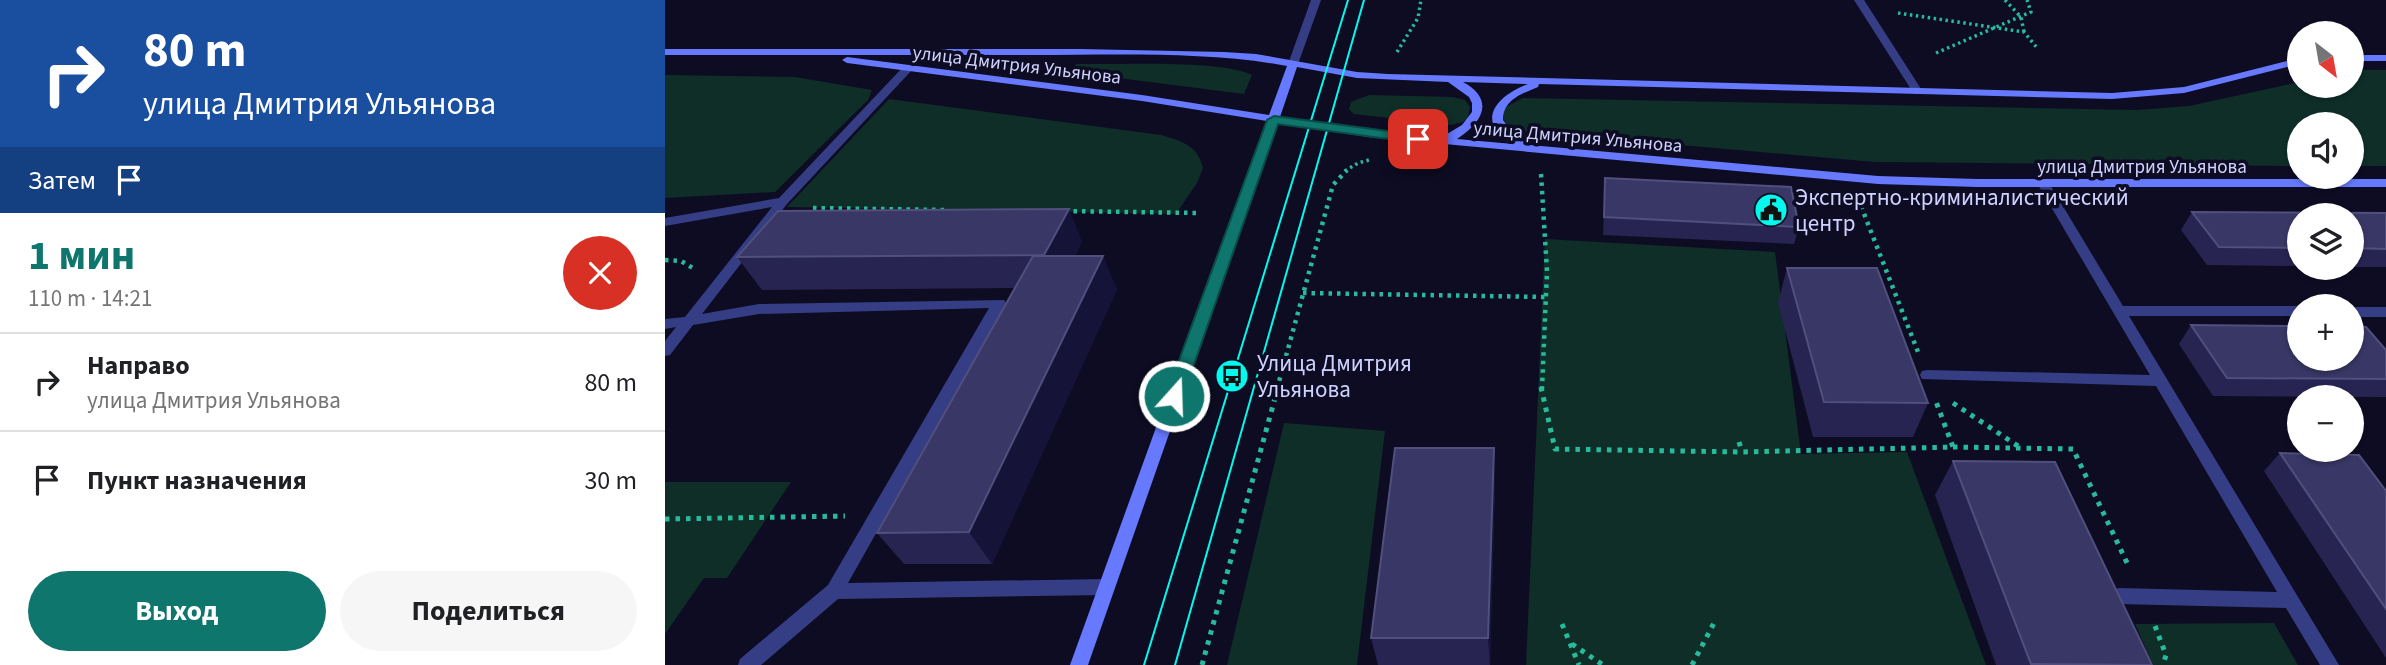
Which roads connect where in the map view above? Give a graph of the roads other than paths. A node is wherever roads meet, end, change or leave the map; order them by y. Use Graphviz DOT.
graph roads {
  1 [pos="1316,0"];
  2 [pos="1861,4"];
  3 [pos="665,52"];
  4 [pos="773,52"];
  5 [pos="2364,58"];
  6 [pos="2386,58"];
  7 [pos="2287,63"];
  8 [pos="1293,64"];
  9 [pos="908,68"];
  10 [pos="1450,79"];
  11 [pos="1553,81"];
  12 [pos="1918,92"];
  13 [pos="1274,120"];
  14 [pos="1443,141"];
  15 [pos="1532,148"];
  16 [pos="2043,183"];
  17 [pos="2386,183"];
  18 [pos="780,204"];
  19 [pos="665,222"];
  20 [pos="2119,311"];
  21 [pos="2287,312"];
  22 [pos="2364,312"];
  23 [pos="2386,312"];
  24 [pos="689,321"];
  25 [pos="665,324"];
  26 [pos="665,351"];
  27 [pos="1927,375"];
  28 [pos="2161,381"];
  29 [pos="1106,587"];
  30 [pos="834,591"];
  31 [pos="2119,596"];
  32 [pos="2291,600"];
  33 [pos="747,665"];
  34 [pos="1079,665"];
  35 [pos="2330,665"];
  1 -- 8 [label="street"];
  2 -- 12 [label="street"];
  3 -- 4 [label="main road, улица Дмитрия Ульянова"];
  4 -- 8 [label="main road, улица Дмитрия Ульянова"];
  4 -- 9 [label="main road, улица Дмитрия Ульянова"];
  5 -- 6 [label="main road"];
  7 -- 12 [label="main road, улица Дмитрия Ульянова"];
  8 -- 10 [label="main road, улица Дмитрия Ульянова"];
  8 -- 13 [label="main road"];
  9 -- 13 [label="main road, улица Дмитрия Ульянова"];
  9 -- 18 [label="street"];
  10 -- 11 [label="main road, улица Дмитрия Ульянова"];
  10 -- 14 [label="main road"];
  11 -- 12 [label="main road, улица Дмитрия Ульянова"];
  11 -- 15 [label="main road"];
  13 -- 14 [label="main road, улица Дмитрия Ульянова"];
  13 -- 29 [label="main road"];
  14 -- 15 [label="main road, улица Дмитрия Ульянова"];
  15 -- 16 [label="main road, улица Дмитрия Ульянова"];
  16 -- 17 [label="main road, улица Дмитрия Ульянова"];
  16 -- 20 [label="street"];
  18 -- 19 [label="street"];
  18 -- 24 [label="street"];
  20 -- 21 [label="street"];
  20 -- 28 [label="street"];
  22 -- 23 [label="street"];
  24 -- 25 [label="street"];
  24 -- 26 [label="street"];
  24 -- 30 [label="street"];
  27 -- 28 [label="street"];
  28 -- 32 [label="street"];
  29 -- 30 [label="street"];
  29 -- 34 [label="main road"];
  30 -- 33 [label="street"];
  31 -- 32 [label="street"];
  32 -- 35 [label="street"];
}
